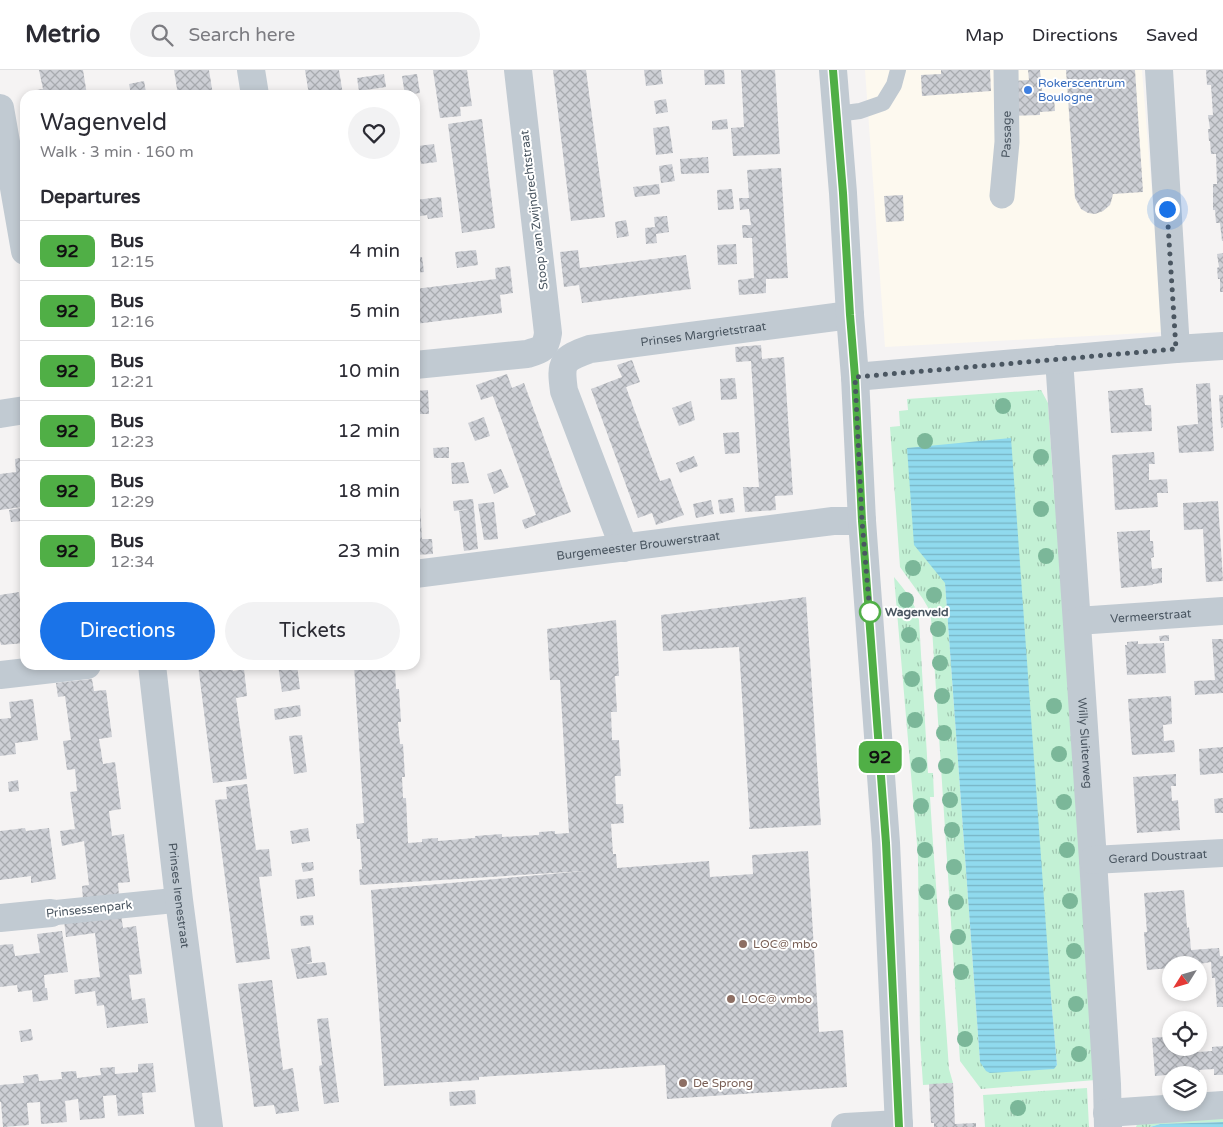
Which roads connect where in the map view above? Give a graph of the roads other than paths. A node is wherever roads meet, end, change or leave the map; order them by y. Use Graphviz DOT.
graph roads {
  1 [pos="252,70"];
  2 [pos="518,70"];
  3 [pos="833,70"];
  4 [pos="898,70"];
  5 [pos="1006,70"];
  6 [pos="1159,70"];
  7 [pos="254,90"];
  8 [pos="0,108"];
  9 [pos="836,114"];
  10 [pos="1002,196"];
  11 [pos="20,222"];
  12 [pos="850,315"];
  13 [pos="1223,346"];
  14 [pos="1176,349"];
  15 [pos="1058,359"];
  16 [pos="420,365"];
  17 [pos="855,377"];
  18 [pos="20,411"];
  19 [pos="0,414"];
  20 [pos="862,521"];
  21 [pos="624,548"];
  22 [pos="420,573"];
  23 [pos="1223,611"];
  24 [pos="1077,621"];
  25 [pos="44,670"];
  26 [pos="153,670"];
  27 [pos="0,675"];
  28 [pos="1223,853"];
  29 [pos="1093,860"];
  30 [pos="179,900"];
  31 [pos="51,913"];
  32 [pos="0,918"];
  33 [pos="1223,1105"];
  34 [pos="1108,1120"];
  35 [pos="899,1125"];
  36 [pos="209,1127"];
  37 [pos="845,1127"];
  1 -- 7 [label="street"];
  2 -- 16 [label="street, Stoop van Zwijndrechtstraat"];
  3 -- 9 [label="street"];
  4 -- 9 [label="lane"];
  5 -- 10 [label="street, Passage"];
  6 -- 14 [label="street"];
  8 -- 11 [label="street"];
  9 -- 12 [label="street"];
  12 -- 17 [label="street"];
  12 -- 21 [label="street, Prinses Margrietstraat"];
  13 -- 14 [label="street"];
  14 -- 15 [label="street"];
  15 -- 17 [label="street"];
  15 -- 24 [label="street, Willy Sluiterweg"];
  17 -- 20 [label="street"];
  18 -- 19 [label="street"];
  20 -- 21 [label="street, Burgemeester Brouwerstraat"];
  20 -- 35 [label="street"];
  21 -- 22 [label="street, Burgemeester Brouwerstraat"];
  23 -- 24 [label="street, Vermeerstraat"];
  24 -- 29 [label="street, Willy Sluiterweg"];
  25 -- 27 [label="street"];
  26 -- 30 [label="street, Prinses Irenestraat"];
  28 -- 29 [label="street, Gerard Doustraat"];
  29 -- 34 [label="street, Willy Sluiterweg"];
  30 -- 31 [label="street, Prinsessenpark"];
  30 -- 36 [label="street, Prinses Irenestraat"];
  31 -- 32 [label="street, Prinsessenpark"];
  33 -- 34 [label="street"];
  35 -- 37 [label="street"];
}
